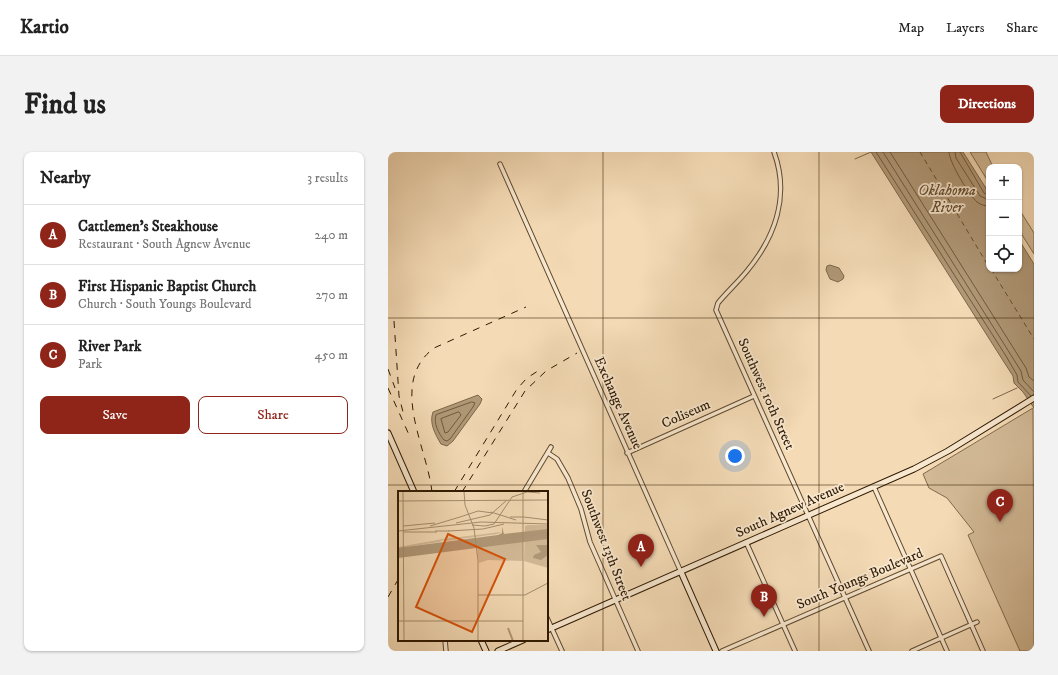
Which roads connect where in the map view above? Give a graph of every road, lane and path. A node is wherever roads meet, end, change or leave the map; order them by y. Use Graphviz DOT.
graph roads {
  1 [pos="774,152"];
  2 [pos="500,164"];
  3 [pos="754,396"];
  4 [pos="1034,398"];
  5 [pos="388,433"];
  6 [pos="551,447"];
  7 [pos="627,452"];
  8 [pos="548,453"];
  9 [pos="874,487"];
  10 [pos="414,491"];
  11 [pos="525,491"];
  12 [pos="809,515"];
  13 [pos="746,542"];
  14 [pos="910,569"];
  15 [pos="681,572"];
  16 [pos="845,598"];
  17 [pos="615,600"];
  18 [pos="977,622"];
  19 [pos="783,624"];
  20 [pos="971,625"];
  21 [pos="549,629"];
  22 [pos="942,638"];
  23 [pos="445,641"];
  24 [pos="482,641"];
  25 [pos="521,641"];
  26 [pos="446,651"];
  27 [pos="486,651"];
  28 [pos="498,651"];
  29 [pos="562,651"];
  30 [pos="638,651"];
  31 [pos="716,651"];
  32 [pos="722,651"];
  33 [pos="795,651"];
  34 [pos="869,651"];
  35 [pos="912,651"];
  36 [pos="947,651"];
  37 [pos="983,651"];
  1 -- 3 [label="street, Southwest 10th Street"];
  2 -- 7 [label="street, Exchange Avenue"];
  3 -- 7 [label="street, Coliseum"];
  3 -- 12 [label="street, Southwest 10th Street"];
  4 -- 9 [label="main road, South Agnew Avenue"];
  5 -- 10 [label="main road"];
  6 -- 8 [label="street"];
  7 -- 15 [label="street, Exchange Avenue"];
  8 -- 11 [label="street"];
  8 -- 17 [label="street, Southwest 13th Street"];
  9 -- 12 [label="main road, South Agnew Avenue"];
  9 -- 14 [label="street"];
  12 -- 13 [label="main road, South Agnew Avenue"];
  12 -- 16 [label="street, Southwest 10th Street"];
  13 -- 15 [label="main road, South Agnew Avenue"];
  13 -- 19 [label="street"];
  14 -- 16 [label="street, South Youngs Boulevard"];
  14 -- 20 [label="street, South Youngs Boulevard"];
  14 -- 22 [label="street"];
  15 -- 17 [label="main road, South Agnew Avenue"];
  15 -- 31 [label="main road, Exchange Avenue"];
  16 -- 19 [label="street, South Youngs Boulevard"];
  16 -- 34 [label="street, Southwest 10th Street"];
  17 -- 21 [label="main road, South Agnew Avenue"];
  17 -- 30 [label="street, Southwest 13th Street"];
  18 -- 20 [label="street"];
  19 -- 32 [label="street, South Youngs Boulevard"];
  19 -- 33 [label="street"];
  20 -- 22 [label="street"];
  20 -- 37 [label="street"];
  21 -- 29 [label="street"];
  22 -- 35 [label="street"];
  22 -- 36 [label="street"];
  23 -- 26 [label="street"];
  24 -- 27 [label="main road"];
  25 -- 28 [label="main road"];
}
